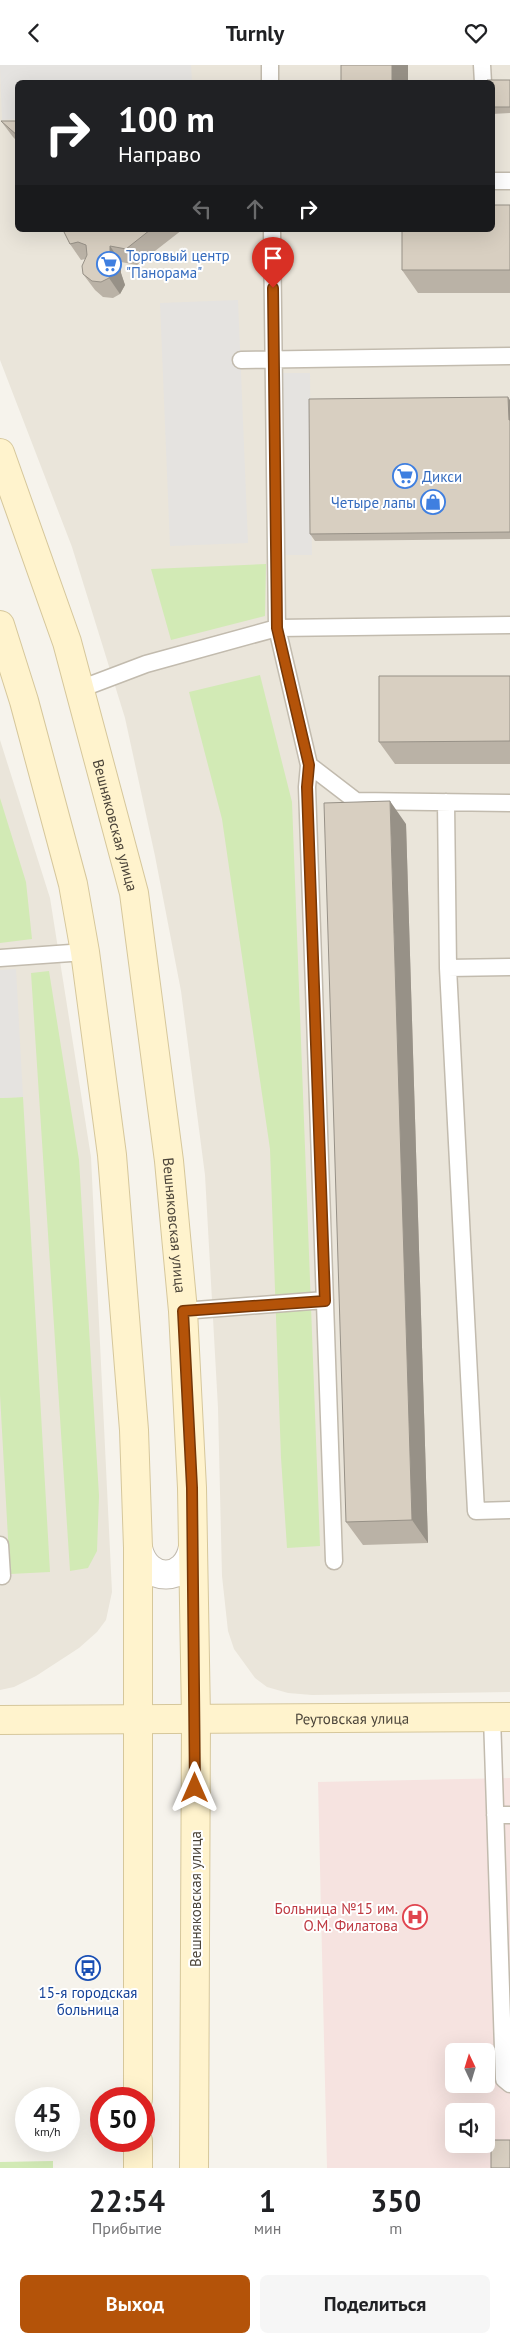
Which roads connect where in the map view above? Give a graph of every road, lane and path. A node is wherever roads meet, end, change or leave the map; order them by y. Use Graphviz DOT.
graph roads {
  1 [pos="270,65"];
  2 [pos="482,65"];
  3 [pos="270,80"];
  4 [pos="483,80"];
  5 [pos="495,181"];
  6 [pos="510,181"];
  7 [pos="272,232"];
  8 [pos="510,356"];
  9 [pos="274,359"];
  10 [pos="241,360"];
  11 [pos="0,453"];
  12 [pos="0,625"];
  13 [pos="510,625"];
  14 [pos="277,628"];
  15 [pos="80,689"];
  16 [pos="309,765"];
  17 [pos="446,802"];
  18 [pos="510,803"];
  19 [pos="85,951"];
  20 [pos="0,957"];
  21 [pos="510,967"];
  22 [pos="448,968"];
  23 [pos="325,1301"];
  24 [pos="183,1311"];
  25 [pos="510,1509"];
  26 [pos="0,1545"];
  27 [pos="193,1547"];
  28 [pos="138,1548"];
  29 [pos="334,1561"];
  30 [pos="2,1576"];
  31 [pos="501,1717"];
  32 [pos="196,1718"];
  33 [pos="138,1719"];
  34 [pos="0,1720"];
  35 [pos="502,1815"];
  36 [pos="510,2083"];
  37 [pos="138,2087"];
  38 [pos="138,2152"];
  39 [pos="138,2168"];
  40 [pos="194,2168"];
  1 -- 3 [label="lane"];
  2 -- 4 [label="lane"];
  5 -- 6 [label="lane"];
  7 -- 9 [label="lane"];
  8 -- 9 [label="lane"];
  9 -- 10 [label="lane"];
  9 -- 14 [label="lane"];
  11 -- 15 [label="main road, Вешняковская улица"];
  12 -- 19 [label="main road"];
  13 -- 14 [label="lane"];
  14 -- 15 [label="lane"];
  14 -- 16 [label="lane"];
  15 -- 24 [label="main road, Вешняковская улица"];
  16 -- 17 [label="lane"];
  16 -- 23 [label="lane"];
  17 -- 18 [label="lane"];
  17 -- 22 [label="lane"];
  19 -- 20 [label="lane"];
  19 -- 28 [label="main road"];
  21 -- 22 [label="lane"];
  22 -- 25 [label="lane"];
  23 -- 24 [label="lane"];
  23 -- 29 [label="lane"];
  24 -- 27 [label="main road, Вешняковская улица"];
  26 -- 30 [label="lane"];
  27 -- 28 [label="street"];
  27 -- 32 [label="main road, Вешняковская улица"];
  28 -- 33 [label="main road"];
  31 -- 32 [label="main road, Реутовская улица"];
  31 -- 35 [label="lane"];
  32 -- 33 [label="main road, Реутовская улица"];
  32 -- 40 [label="main road, Вешняковская улица"];
  33 -- 34 [label="main road, Реутовская улица"];
  33 -- 37 [label="main road"];
  35 -- 36 [label="lane"];
  38 -- 39 [label="main road"];
}
